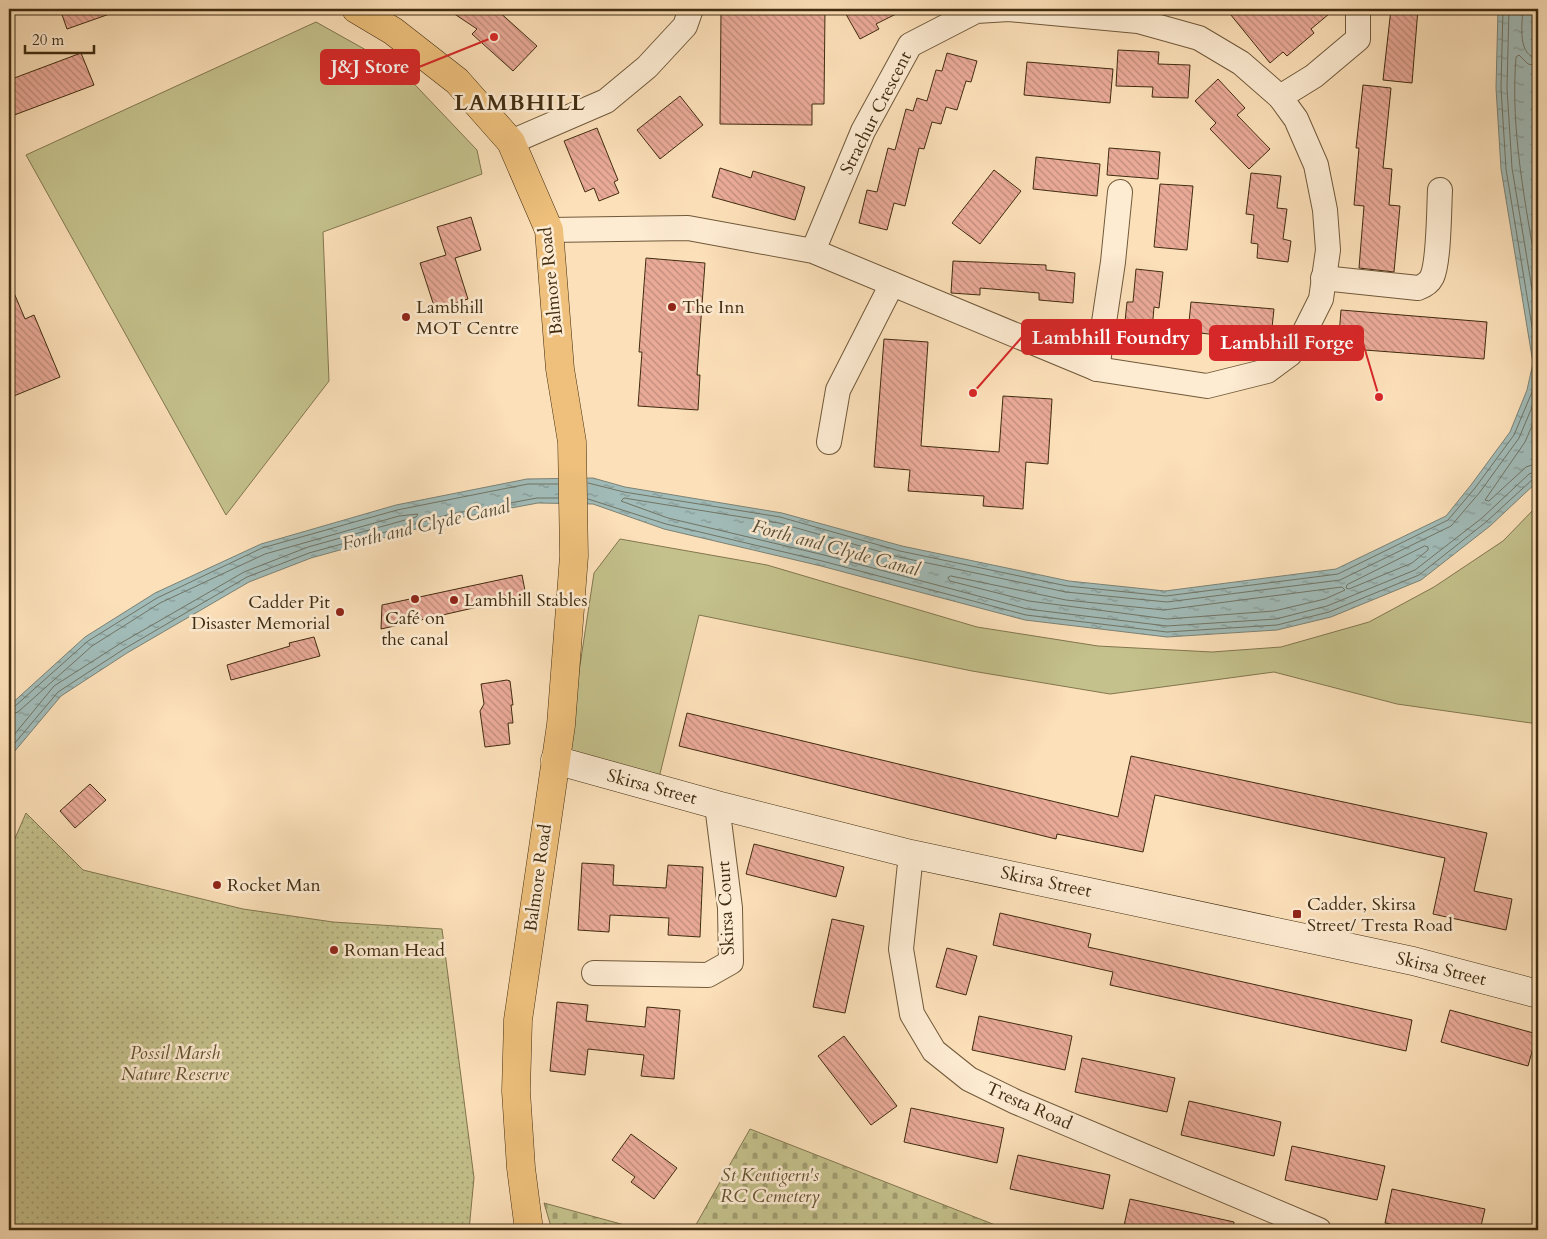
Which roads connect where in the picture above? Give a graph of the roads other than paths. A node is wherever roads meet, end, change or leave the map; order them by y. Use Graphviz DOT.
graph roads {
  1 [pos="356,9"];
  2 [pos="691,9"];
  3 [pos="995,9"];
  4 [pos="1358,9"];
  5 [pos="1139,15"];
  6 [pos="1280,97"];
  7 [pos="511,142"];
  8 [pos="1440,190"];
  9 [pos="1120,192"];
  10 [pos="549,230"];
  11 [pos="813,251"];
  12 [pos="1323,278"];
  13 [pos="892,284"];
  14 [pos="1097,369"];
  15 [pos="829,442"];
  16 [pos="555,760"];
  17 [pos="717,805"];
  18 [pos="911,854"];
  19 [pos="594,973"];
  20 [pos="1538,994"];
  21 [pos="529,1230"];
  22 [pos="1319,1230"];
  1 -- 7 [label="main road, Balmore Road"];
  2 -- 7 [label="street"];
  3 -- 5 [label="street, Strachur Crescent"];
  3 -- 11 [label="street, Strachur Crescent"];
  4 -- 6 [label="street"];
  5 -- 6 [label="street, Strachur Crescent"];
  6 -- 12 [label="street, Strachur Crescent"];
  7 -- 10 [label="main road, Balmore Road"];
  8 -- 12 [label="street"];
  9 -- 14 [label="street"];
  10 -- 11 [label="street, Strachur Crescent"];
  10 -- 16 [label="main road, Balmore Road"];
  11 -- 13 [label="street, Strachur Crescent"];
  12 -- 14 [label="street, Strachur Crescent"];
  13 -- 14 [label="street, Strachur Crescent"];
  13 -- 15 [label="street"];
  16 -- 17 [label="street, Skirsa Street"];
  16 -- 21 [label="main road, Balmore Road"];
  17 -- 18 [label="street, Skirsa Street"];
  17 -- 19 [label="street, Skirsa Court"];
  18 -- 20 [label="street, Skirsa Street"];
  18 -- 22 [label="street, Tresta Road"];
}
